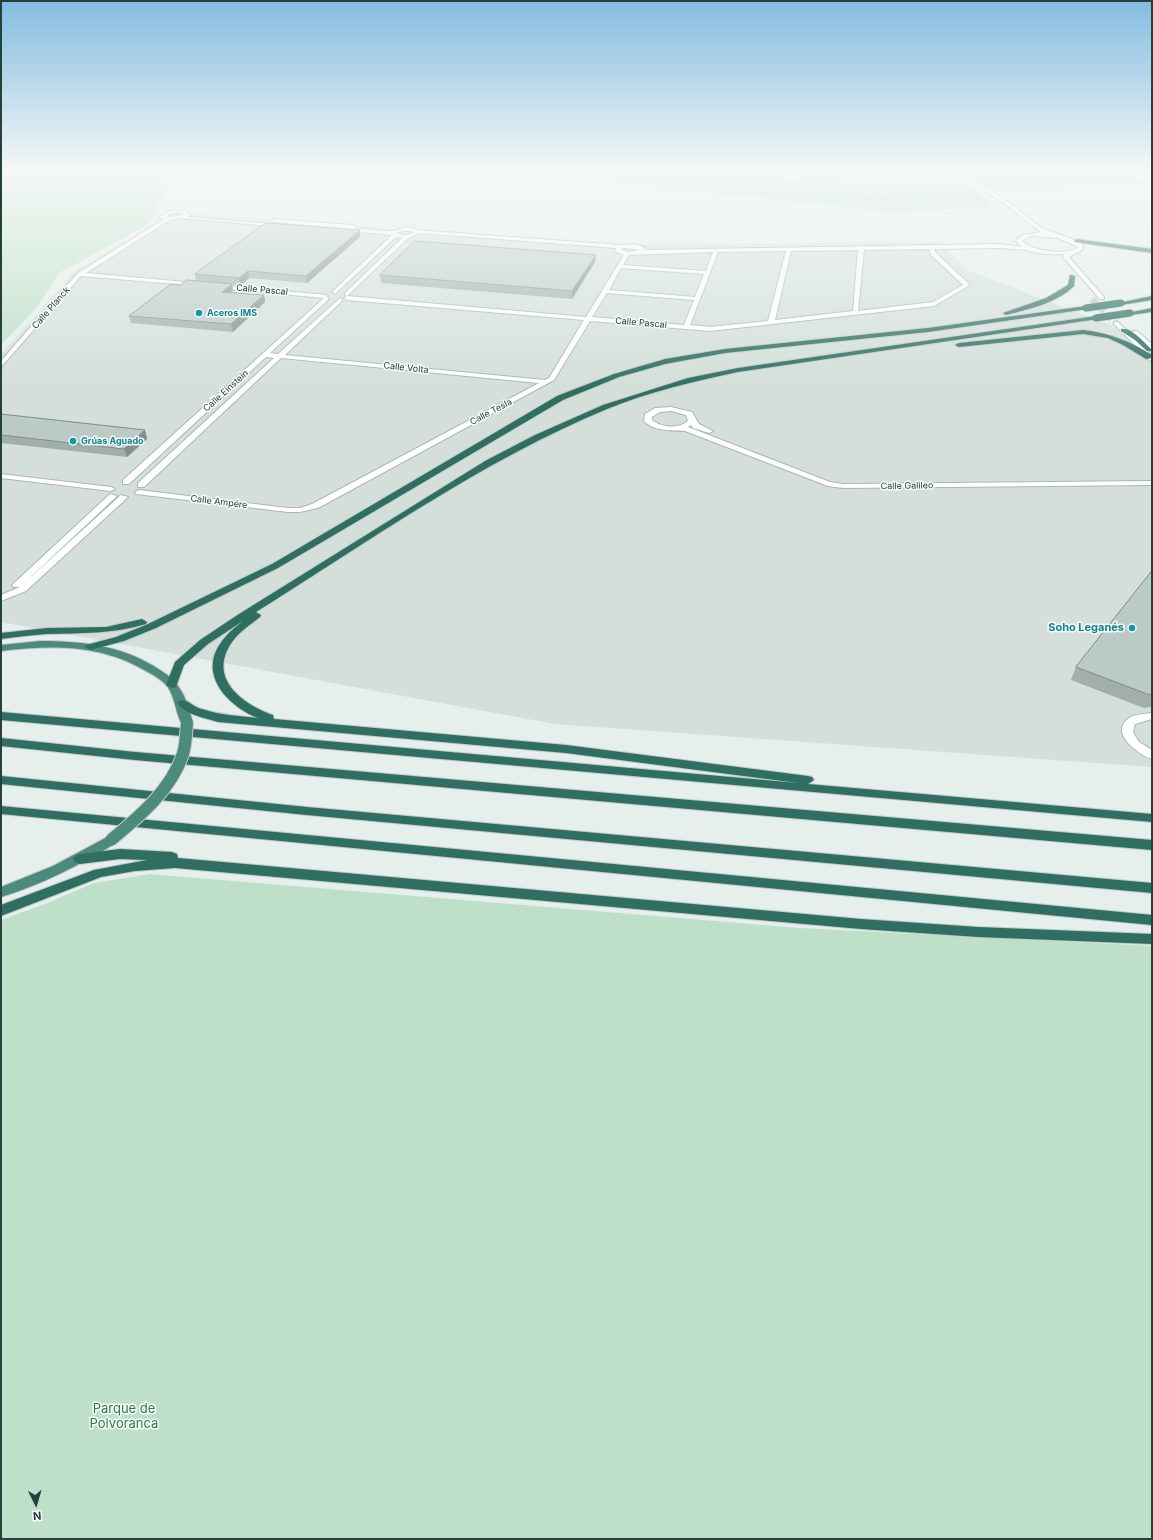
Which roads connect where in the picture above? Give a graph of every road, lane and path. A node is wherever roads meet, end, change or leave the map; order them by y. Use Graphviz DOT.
graph roads {
  1 [pos="128,244"];
  2 [pos="383,244"];
  3 [pos="400,244"];
  4 [pos="558,244"];
  5 [pos="954,244"];
  6 [pos="1022,244"];
  7 [pos="1079,244"];
  8 [pos="1098,244"];
  9 [pos="931,247"];
  10 [pos="619,248"];
  11 [pos="859,248"];
  12 [pos="1027,248"];
  13 [pos="641,249"];
  14 [pos="788,249"];
  15 [pos="715,250"];
  16 [pos="1152,251"];
  17 [pos="1047,252"];
  18 [pos="1074,252"];
  19 [pos="626,254"];
  20 [pos="1062,264"];
  21 [pos="619,266"];
  22 [pos="1067,270"];
  23 [pos="708,273"];
  24 [pos="80,274"];
  25 [pos="1075,279"];
  26 [pos="206,285"];
  27 [pos="214,286"];
  28 [pos="605,291"];
  29 [pos="335,292"];
  30 [pos="326,297"];
  31 [pos="345,297"];
  32 [pos="1102,298"];
  33 [pos="1152,298"];
  34 [pos="697,299"];
  35 [pos="1152,310"];
  36 [pos="857,313"];
  37 [pos="1132,315"];
  38 [pos="1152,315"];
  39 [pos="589,318"];
  40 [pos="1098,320"];
  41 [pos="771,322"];
  42 [pos="1125,322"];
  43 [pos="1116,323"];
  44 [pos="686,327"];
  45 [pos="1132,330"];
  46 [pos="901,333"];
  47 [pos="1152,341"];
  48 [pos="940,346"];
  49 [pos="1152,348"];
  50 [pos="266,355"];
  51 [pos="279,356"];
  52 [pos="1151,357"];
  53 [pos="1,365"];
  54 [pos="545,382"];
  55 [pos="692,421"];
  56 [pos="672,428"];
  57 [pos="548,432"];
  58 [pos="1,476"];
  59 [pos="1152,476"];
  60 [pos="126,482"];
  61 [pos="1152,482"];
  62 [pos="140,488"];
  63 [pos="112,492"];
  64 [pos="124,497"];
  65 [pos="300,510"];
  66 [pos="289,587"];
  67 [pos="214,594"];
  68 [pos="1,595"];
  69 [pos="1,598"];
  70 [pos="1,636"];
  71 [pos="90,647"];
  72 [pos="1,648"];
  73 [pos="172,685"];
  74 [pos="183,703"];
  75 [pos="1,716"];
  76 [pos="1152,716"];
  77 [pos="281,723"];
  78 [pos="1,742"];
  79 [pos="1152,755"];
  80 [pos="1,780"];
  81 [pos="988,803"];
  82 [pos="1,810"];
  83 [pos="1152,818"];
  84 [pos="1152,845"];
  85 [pos="80,859"];
  86 [pos="363,878"];
  87 [pos="1152,888"];
  88 [pos="1,892"];
  89 [pos="1,911"];
  90 [pos="1152,920"];
  91 [pos="1152,939"];
  1 -- 24 [label="street, Calle Planck"];
  2 -- 29 [label="street"];
  3 -- 31 [label="street, Calle Einstein"];
  4 -- 10 [label="street"];
  5 -- 13 [label="street"];
  6 -- 12 [label="street"];
  7 -- 18 [label="street"];
  8 -- 16 [label="highway"];
  9 -- 11 [label="street"];
  9 -- 12 [label="street"];
  9 -- 36 [label="street, Calle Pascal"];
  10 -- 13 [label="street"];
  10 -- 19 [label="street"];
  11 -- 14 [label="street"];
  11 -- 36 [label="street"];
  12 -- 17 [label="street"];
  13 -- 15 [label="street"];
  13 -- 19 [label="street"];
  14 -- 15 [label="street"];
  14 -- 41 [label="street"];
  15 -- 23 [label="street"];
  17 -- 18 [label="street"];
  17 -- 20 [label="street"];
  18 -- 32 [label="street"];
  19 -- 21 [label="street, Calle Tesla"];
  21 -- 23 [label="street"];
  21 -- 28 [label="street, Calle Tesla"];
  22 -- 25 [label="street"];
  23 -- 34 [label="street"];
  24 -- 26 [label="street"];
  24 -- 53 [label="street, Calle Planck"];
  25 -- 46 [label="highway"];
  27 -- 30 [label="street, Calle Pascal"];
  28 -- 34 [label="street"];
  28 -- 39 [label="street, Calle Tesla"];
  29 -- 30 [label="street"];
  29 -- 31 [label="street"];
  30 -- 31 [label="street, Calle Pascal"];
  30 -- 50 [label="street, Calle Einstein"];
  31 -- 39 [label="street, Calle Pascal"];
  31 -- 51 [label="street, Calle Einstein"];
  33 -- 46 [label="highway, bridge"];
  34 -- 44 [label="street"];
  35 -- 37 [label="highway"];
  36 -- 41 [label="street, Calle Pascal"];
  37 -- 38 [label="highway"];
  37 -- 40 [label="highway"];
  39 -- 44 [label="street, Calle Pascal"];
  39 -- 54 [label="street, Calle Tesla"];
  40 -- 48 [label="highway"];
  40 -- 57 [label="highway"];
  41 -- 44 [label="street, Calle Pascal"];
  42 -- 45 [label="street"];
  43 -- 52 [label="street"];
  45 -- 47 [label="highway"];
  45 -- 49 [label="street"];
  46 -- 67 [label="highway"];
  48 -- 52 [label="highway"];
  48 -- 57 [label="highway"];
  50 -- 51 [label="street, Calle Volta"];
  50 -- 60 [label="street, Calle Einstein"];
  51 -- 54 [label="street, Calle Volta"];
  51 -- 62 [label="street, Calle Einstein"];
  54 -- 65 [label="street, Calle Tesla"];
  55 -- 56 [label="street"];
  55 -- 56 [label="street, Calle Galileo"];
  55 -- 59 [label="street, Calle Galileo"];
  56 -- 61 [label="street, Calle Galileo"];
  57 -- 66 [label="highway"];
  58 -- 63 [label="street"];
  60 -- 62 [label="street, Calle Ampére"];
  60 -- 63 [label="street, Calle Einstein"];
  62 -- 64 [label="street"];
  62 -- 65 [label="street, Calle Ampére"];
  63 -- 64 [label="street"];
  63 -- 68 [label="street"];
  64 -- 69 [label="street"];
  66 -- 73 [label="highway"];
  66 -- 77 [label="highway"];
  67 -- 70 [label="highway"];
  67 -- 71 [label="highway"];
  71 -- 72 [label="highway"];
  71 -- 73 [label="highway"];
  73 -- 74 [label="highway"];
  74 -- 77 [label="highway"];
  74 -- 85 [label="highway, bridge"];
  75 -- 81 [label="highway"];
  76 -- 79 [label="street"];
  77 -- 81 [label="highway"];
  78 -- 84 [label="highway"];
  80 -- 87 [label="highway"];
  81 -- 83 [label="highway"];
  82 -- 90 [label="highway"];
  85 -- 86 [label="highway"];
  85 -- 88 [label="highway"];
  86 -- 89 [label="highway"];
  86 -- 91 [label="highway"];
}
